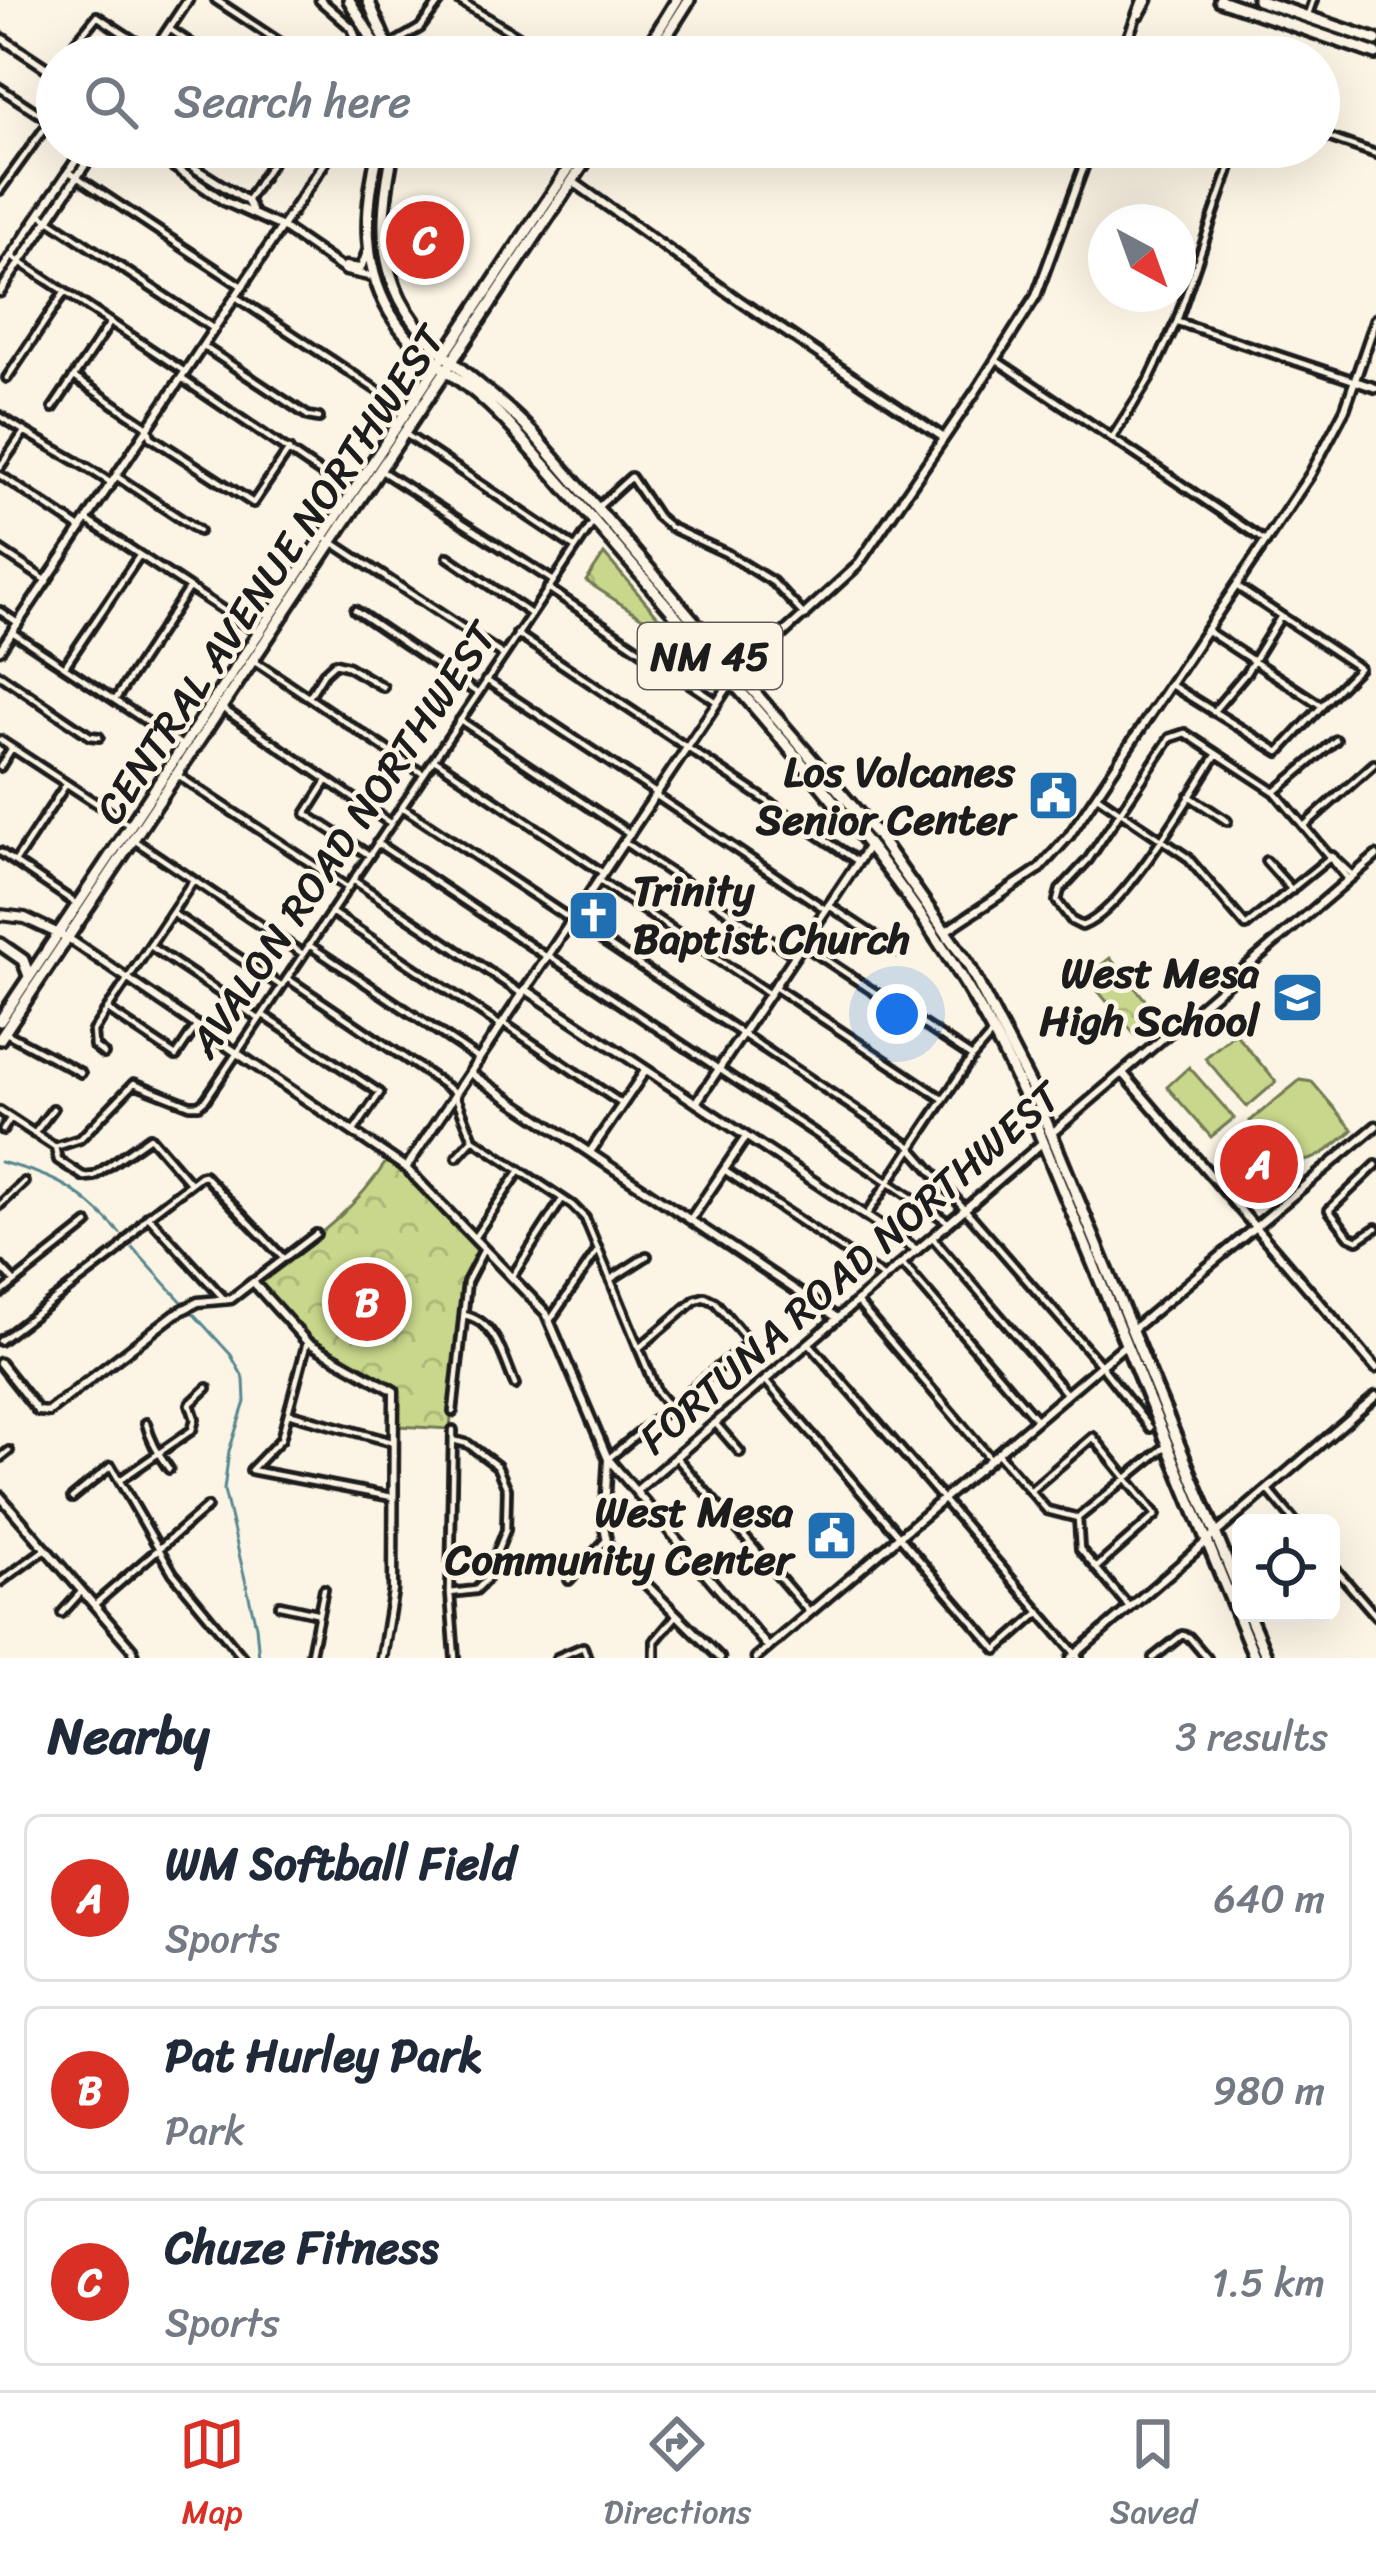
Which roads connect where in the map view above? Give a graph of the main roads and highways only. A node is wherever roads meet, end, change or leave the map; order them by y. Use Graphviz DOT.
graph roads {
  1 [pos="349,0"];
  2 [pos="368,0"];
  3 [pos="677,0"];
  4 [pos="688,0"];
  5 [pos="1220,0"];
  6 [pos="1258,0"];
  7 [pos="370,35"];
  8 [pos="384,36"];
  9 [pos="655,36"];
  10 [pos="666,36"];
  11 [pos="1324,36"];
  12 [pos="1376,40"];
  13 [pos="1340,42"];
  14 [pos="1376,54"];
  15 [pos="375,168"];
  16 [pos="390,168"];
  17 [pos="574,168"];
  18 [pos="577,168"];
  19 [pos="569,178"];
  20 [pos="396,322"];
  21 [pos="463,346"];
  22 [pos="445,363"];
  23 [pos="426,380"];
  24 [pos="469,381"];
  25 [pos="426,400"];
  26 [pos="507,414"];
  27 [pos="568,490"];
  28 [pos="596,509"];
  29 [pos="593,521"];
  30 [pos="328,539"];
  31 [pos="626,543"];
  32 [pos="735,678"];
  33 [pos="187,749"];
  34 [pos="874,840"];
  35 [pos="0,915"];
  36 [pos="943,934"];
  37 [pos="63,936"];
  38 [pos="0,944"];
  39 [pos="29,976"];
  40 [pos="968,984"];
  41 [pos="992,1008"];
  42 [pos="2,1030"];
  43 [pos="995,1033"];
  44 [pos="1016,1054"];
  45 [pos="1047,1137"];
  46 [pos="1111,1304"];
  47 [pos="1132,1330"];
  48 [pos="1126,1344"];
  49 [pos="1146,1366"];
  50 [pos="1168,1445"];
  51 [pos="1191,1474"];
  52 [pos="1211,1537"];
  53 [pos="1232,1578"];
  54 [pos="1252,1622"];
  55 [pos="1255,1658"];
  56 [pos="1267,1658"];
  1 -- 7 [label="main road"];
  2 -- 8 [label="main road"];
  3 -- 9 [label="main road"];
  4 -- 10 [label="main road"];
  5 -- 11 [label="main road"];
  6 -- 12 [label="main road"];
  13 -- 14 [label="main road"];
  15 -- 20 [label="main road, NM 45"];
  16 -- 22 [label="main road, NM 45"];
  17 -- 19 [label="main road"];
  18 -- 19 [label="main road, CENTRAL AVENUE NORTHWEST"];
  19 -- 21 [label="main road, CENTRAL AVENUE NORTHWEST"];
  19 -- 22 [label="main road"];
  20 -- 22 [label="main road, NM 45"];
  20 -- 23 [label="main road"];
  21 -- 22 [label="main road, CENTRAL AVENUE NORTHWEST"];
  21 -- 24 [label="main road"];
  22 -- 23 [label="main road"];
  22 -- 24 [label="main road, NM 45"];
  22 -- 25 [label="main road, CENTRAL AVENUE NORTHWEST"];
  23 -- 30 [label="main road"];
  24 -- 25 [label="main road"];
  24 -- 26 [label="main road, NM 45"];
  25 -- 30 [label="main road, CENTRAL AVENUE NORTHWEST"];
  26 -- 27 [label="main road, NM 45"];
  26 -- 28 [label="main road, NM 45"];
  27 -- 28 [label="main road"];
  27 -- 29 [label="main road, NM 45"];
  28 -- 31 [label="main road, NM 45"];
  29 -- 31 [label="main road"];
  29 -- 32 [label="main road, NM 45"];
  30 -- 33 [label="main road"];
  30 -- 33 [label="main road, CENTRAL AVENUE NORTHWEST"];
  31 -- 32 [label="main road, NM 45"];
  32 -- 34 [label="main road, NM 45"];
  32 -- 34 [label="main road, NM 45"];
  33 -- 37 [label="main road"];
  33 -- 37 [label="main road, CENTRAL AVENUE NORTHWEST"];
  34 -- 36 [label="main road, NM 45"];
  34 -- 36 [label="main road, NM 45"];
  35 -- 37 [label="main road"];
  36 -- 40 [label="main road, NM 45"];
  36 -- 41 [label="main road, NM 45"];
  37 -- 39 [label="main road"];
  37 -- 42 [label="main road, CENTRAL AVENUE NORTHWEST"];
  38 -- 39 [label="main road"];
  39 -- 42 [label="main road"];
  40 -- 41 [label="main road"];
  40 -- 43 [label="main road, NM 45"];
  41 -- 44 [label="main road, NM 45"];
  43 -- 44 [label="main road"];
  43 -- 45 [label="main road, NM 45"];
  44 -- 45 [label="main road, NM 45"];
  45 -- 46 [label="main road, NM 45"];
  45 -- 47 [label="main road, NM 45"];
  46 -- 47 [label="main road"];
  46 -- 48 [label="main road, NM 45"];
  47 -- 49 [label="main road, NM 45"];
  48 -- 49 [label="main road"];
  48 -- 50 [label="main road, NM 45"];
  49 -- 51 [label="main road, NM 45"];
  50 -- 51 [label="main road"];
  50 -- 52 [label="main road, NM 45"];
  51 -- 52 [label="main road, NM 45"];
  52 -- 53 [label="main road, NM 45"];
  52 -- 55 [label="main road, NM 45"];
  54 -- 56 [label="main road"];
}
